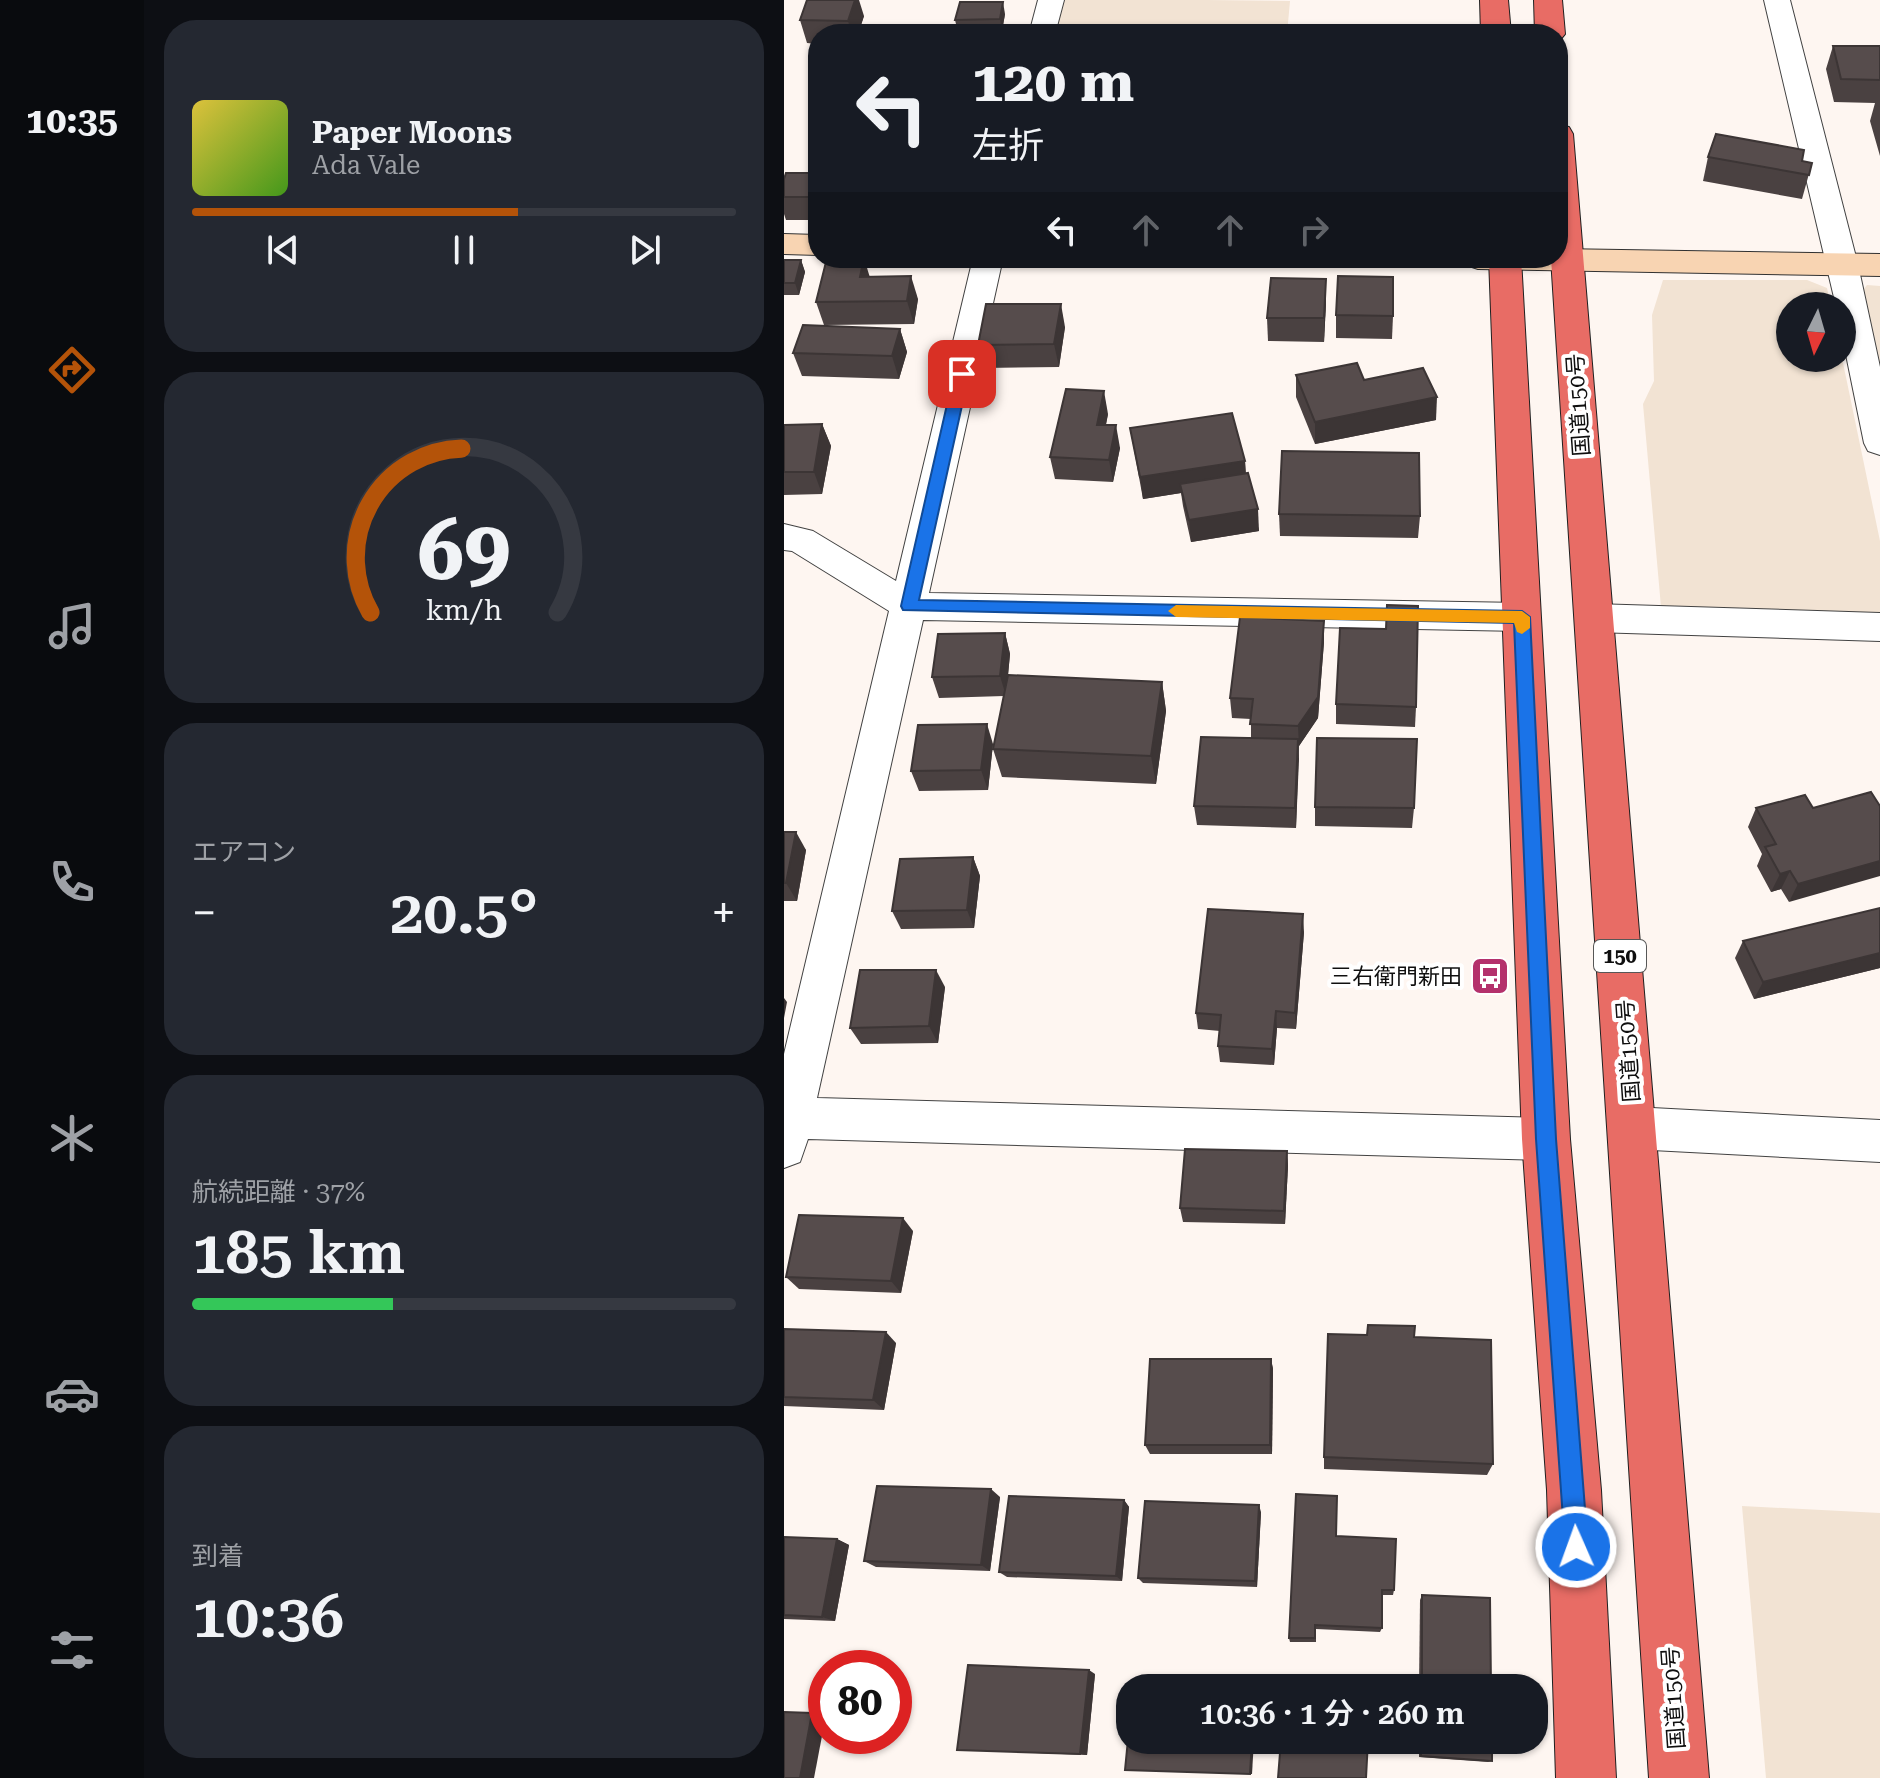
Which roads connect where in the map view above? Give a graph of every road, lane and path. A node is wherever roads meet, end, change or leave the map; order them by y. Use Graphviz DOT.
graph roads {
  1 [pos="1051,0"];
  2 [pos="1494,0"];
  3 [pos="1548,0"];
  4 [pos="1777,0"];
  5 [pos="1045,24"];
  6 [pos="1495,24"];
  7 [pos="1549,24"];
  8 [pos="784,244"];
  9 [pos="808,245"];
  10 [pos="1568,260"];
  11 [pos="1843,265"];
  12 [pos="1880,265"];
  13 [pos="986,268"];
  14 [pos="1505,268"];
  15 [pos="1880,443"];
  16 [pos="784,537"];
  17 [pos="909,606"];
  18 [pos="1522,617"];
  19 [pos="1594,618"];
  20 [pos="1880,627"];
  21 [pos="786,1128"];
  22 [pos="1633,1128"];
  23 [pos="1546,1139"];
  24 [pos="1880,1141"];
  25 [pos="1586,1778"];
  26 [pos="1679,1778"];
  1 -- 5 [label="street"];
  2 -- 6 [label="highway"];
  3 -- 7 [label="highway"];
  4 -- 11 [label="street"];
  8 -- 9 [label="street"];
  10 -- 11 [label="street"];
  10 -- 19 [label="highway, 国道150号 / 150"];
  11 -- 12 [label="street"];
  11 -- 15 [label="street"];
  13 -- 17 [label="street"];
  14 -- 18 [label="highway"];
  16 -- 17 [label="street"];
  17 -- 18 [label="street"];
  17 -- 21 [label="street"];
  18 -- 23 [label="highway"];
  19 -- 20 [label="street"];
  19 -- 22 [label="highway, 国道150号 / 150"];
  21 -- 23 [label="street"];
  22 -- 24 [label="street"];
  22 -- 26 [label="highway, 国道150号 / 150"];
  23 -- 25 [label="highway"];
}
